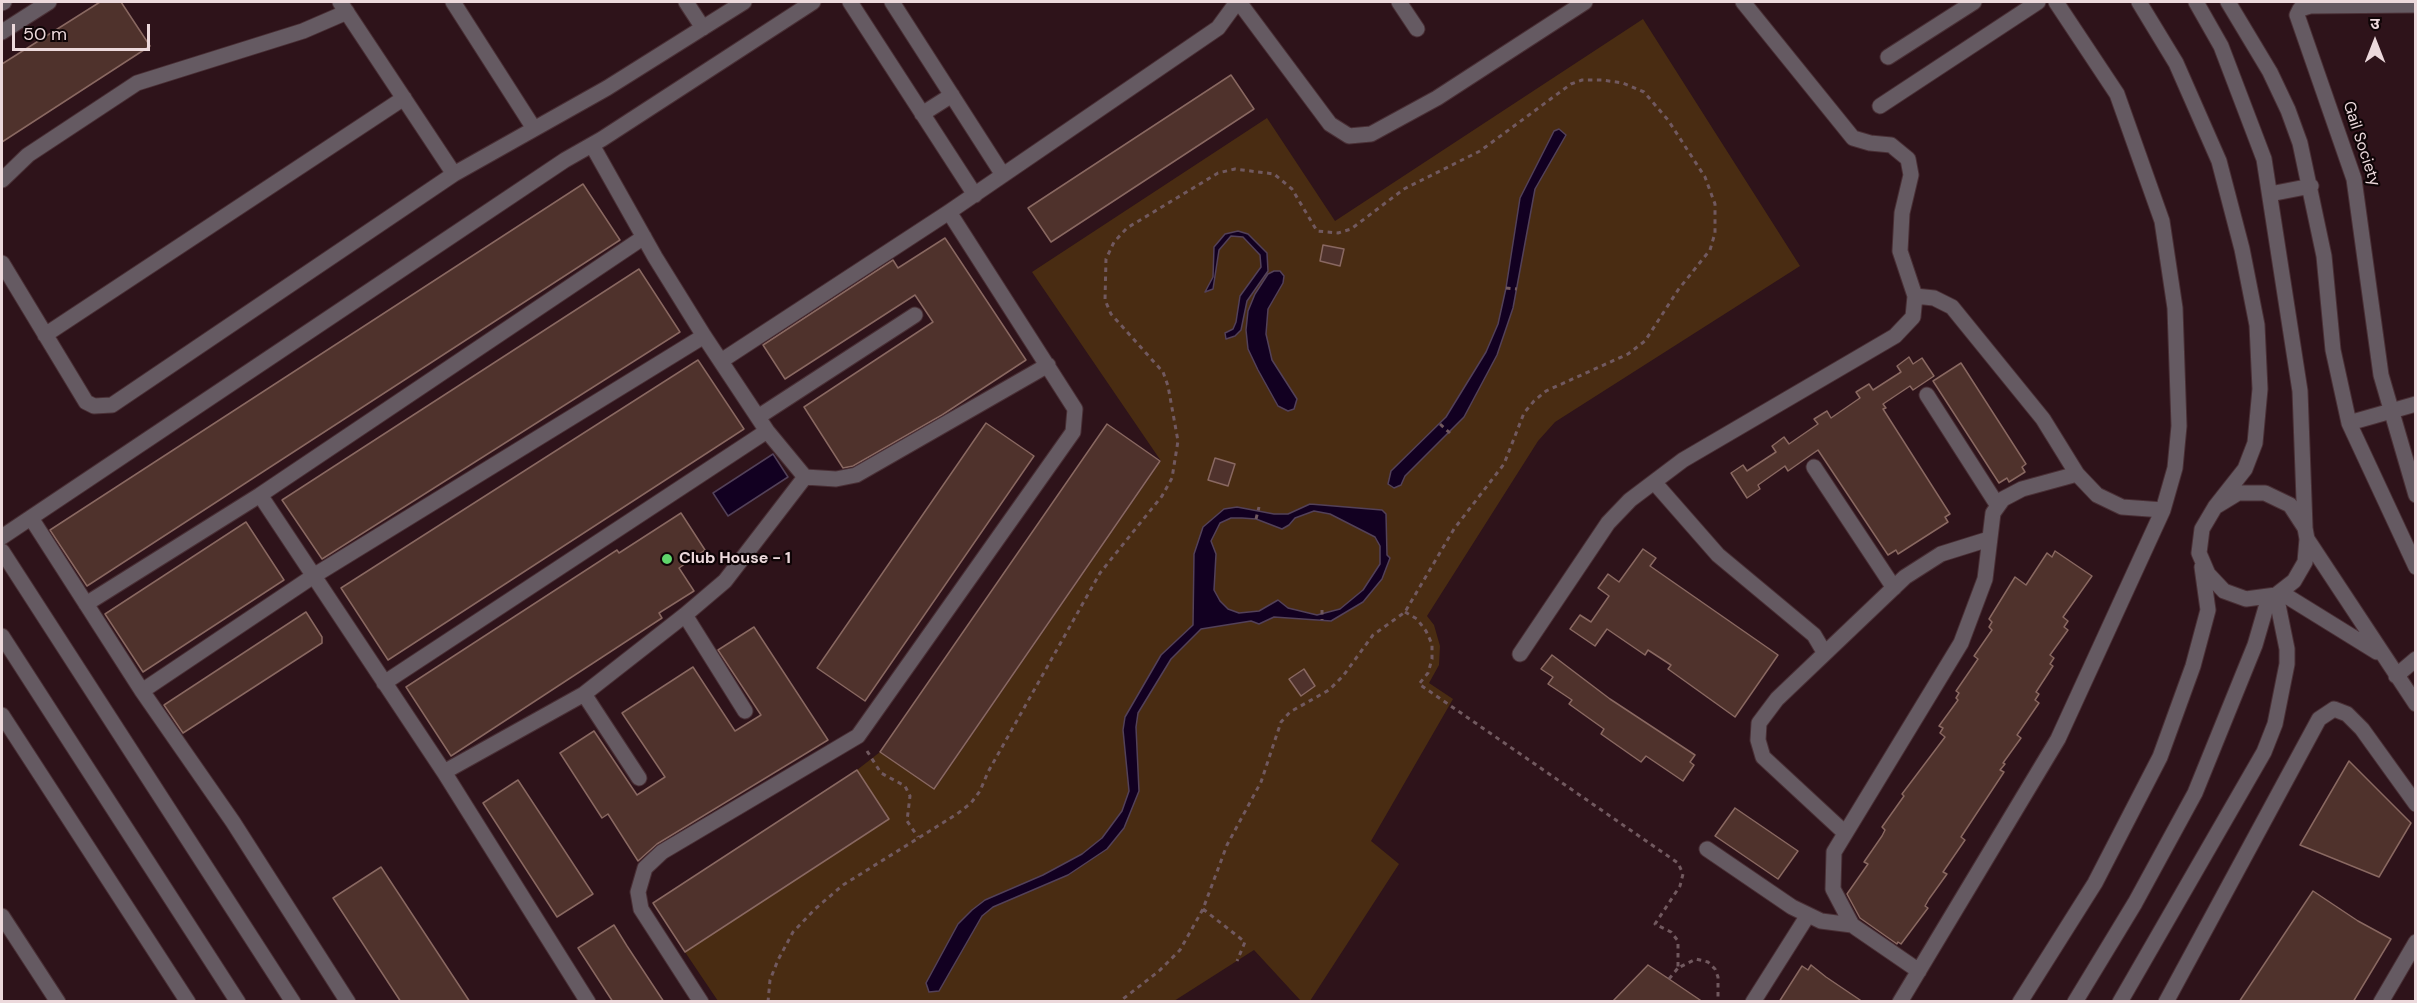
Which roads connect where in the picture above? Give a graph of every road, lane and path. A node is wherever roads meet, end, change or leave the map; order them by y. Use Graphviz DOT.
graph roads {
  1 [pos="49,2"];
  2 [pos="453,2"];
  3 [pos="686,2"];
  4 [pos="744,2"];
  5 [pos="813,2"];
  6 [pos="850,2"];
  7 [pos="892,2"];
  8 [pos="1238,2"];
  9 [pos="1399,2"];
  10 [pos="1585,2"];
  11 [pos="1743,2"];
  12 [pos="1974,2"];
  13 [pos="2038,2"];
  14 [pos="2056,2"];
  15 [pos="2139,2"];
  16 [pos="2196,2"];
  17 [pos="2228,2"];
  18 [pos="2415,5"];
  19 [pos="343,7"];
  20 [pos="703,28"];
  21 [pos="1416,28"];
  22 [pos="2,32"];
  23 [pos="1888,57"];
  24 [pos="952,95"];
  25 [pos="404,98"];
  26 [pos="1880,106"];
  27 [pos="922,114"];
  28 [pos="533,128"];
  29 [pos="592,145"];
  30 [pos="454,174"];
  31 [pos="1003,175"];
  32 [pos="2,180"];
  33 [pos="2311,186"];
  34 [pos="2270,194"];
  35 [pos="975,195"];
  36 [pos="949,212"];
  37 [pos="644,237"];
  38 [pos="2,263"];
  39 [pos="1506,288"];
  40 [pos="1517,290"];
  41 [pos="1915,297"];
  42 [pos="915,315"];
  43 [pos="45,335"];
  44 [pos="704,336"];
  45 [pos="721,361"];
  46 [pos="1048,365"];
  47 [pos="1927,395"];
  48 [pos="2415,404"];
  49 [pos="2392,410"];
  50 [pos="758,417"];
  51 [pos="2349,423"];
  52 [pos="1440,424"];
  53 [pos="767,431"];
  54 [pos="1450,433"];
  55 [pos="1814,467"];
  56 [pos="2077,474"];
  57 [pos="805,477"];
  58 [pos="1654,482"];
  59 [pos="260,495"];
  60 [pos="2415,495"];
  61 [pos="1998,506"];
  62 [pos="1259,507"];
  63 [pos="2215,507"];
  64 [pos="2163,510"];
  65 [pos="31,518"];
  66 [pos="1256,519"];
  67 [pos="2306,534"];
  68 [pos="2,537"];
  69 [pos="1989,539"];
  70 [pos="2,551"];
  71 [pos="2199,553"];
  72 [pos="2415,567"];
  73 [pos="315,575"];
  74 [pos="1894,588"];
  75 [pos="2275,595"];
  76 [pos="86,604"];
  77 [pos="1322,610"];
  78 [pos="1405,612"];
  79 [pos="685,615"];
  80 [pos="1322,620"];
  81 [pos="2,636"];
  82 [pos="1824,652"];
  83 [pos="1520,654"];
  84 [pos="2382,656"];
  85 [pos="2415,659"];
  86 [pos="2396,676"];
  87 [pos="384,683"];
  88 [pos="142,691"];
  89 [pos="584,694"];
  90 [pos="2415,704"];
  91 [pos="745,711"];
  92 [pos="2,715"];
  93 [pos="858,736"];
  94 [pos="444,772"];
  95 [pos="639,778"];
  96 [pos="2415,804"];
  97 [pos="1845,833"];
  98 [pos="919,838"];
  99 [pos="1707,849"];
  100 [pos="1203,909"];
  101 [pos="1808,915"];
  102 [pos="2,916"];
  103 [pos="1852,925"];
  104 [pos="2415,942"];
  105 [pos="1237,961"];
  106 [pos="1677,968"];
  107 [pos="1919,971"];
  108 [pos="1669,979"];
  109 [pos="58,1002"];
  110 [pos="188,1002"];
  111 [pos="238,1002"];
  112 [pos="293,1002"];
  113 [pos="348,1002"];
  114 [pos="588,1002"];
  115 [pos="700,1002"];
  116 [pos="768,1002"];
  117 [pos="1119,1002"];
  118 [pos="1718,1002"];
  119 [pos="1753,1002"];
  120 [pos="1900,1002"];
  121 [pos="2020,1002"];
  122 [pos="2075,1002"];
  123 [pos="2120,1002"];
  124 [pos="2166,1002"];
  125 [pos="2380,1002"];
  1 -- 22 [label="street"];
  2 -- 28 [label="street"];
  3 -- 20 [label="street"];
  4 -- 20 [label="street"];
  5 -- 29 [label="street"];
  6 -- 27 [label="street"];
  7 -- 24 [label="street"];
  8 -- 10 [label="street"];
  8 -- 31 [label="street"];
  9 -- 21 [label="street"];
  11 -- 41 [label="street"];
  12 -- 23 [label="street"];
  13 -- 26 [label="street"];
  14 -- 64 [label="street"];
  15 -- 63 [label="street"];
  16 -- 34 [label="street"];
  17 -- 33 [label="street"];
  18 -- 49 [label="street, Gail Society"];
  19 -- 25 [label="street"];
  19 -- 32 [label="street"];
  20 -- 28 [label="street"];
  24 -- 27 [label="street"];
  24 -- 31 [label="street"];
  25 -- 30 [label="street"];
  25 -- 43 [label="street"];
  27 -- 35 [label="street"];
  28 -- 30 [label="street"];
  29 -- 37 [label="street"];
  29 -- 65 [label="street"];
  30 -- 43 [label="street"];
  31 -- 35 [label="street"];
  33 -- 34 [label="street"];
  33 -- 51 [label="street"];
  34 -- 67 [label="street"];
  35 -- 36 [label="street"];
  36 -- 45 [label="street"];
  36 -- 46 [label="street"];
  37 -- 44 [label="street"];
  37 -- 59 [label="street"];
  38 -- 43 [label="street"];
  39 -- 40 [label="path"];
  41 -- 56 [label="street"];
  41 -- 58 [label="street"];
  42 -- 50 [label="street"];
  44 -- 45 [label="street"];
  44 -- 73 [label="street"];
  45 -- 50 [label="street"];
  46 -- 57 [label="street"];
  46 -- 93 [label="street"];
  47 -- 61 [label="street"];
  48 -- 49 [label="street"];
  49 -- 51 [label="street"];
  49 -- 60 [label="street, Gail Society"];
  50 -- 53 [label="street"];
  51 -- 72 [label="street"];
  52 -- 54 [label="path"];
  53 -- 57 [label="street"];
  53 -- 87 [label="street"];
  55 -- 74 [label="street"];
  56 -- 61 [label="street"];
  56 -- 64 [label="street"];
  57 -- 79 [label="street"];
  58 -- 82 [label="street"];
  58 -- 83 [label="street"];
  59 -- 73 [label="street"];
  59 -- 76 [label="street"];
  61 -- 69 [label="street"];
  62 -- 66 [label="path"];
  63 -- 67 [label="street"];
  63 -- 71 [label="street"];
  64 -- 107 [label="street"];
  65 -- 68 [label="street"];
  65 -- 76 [label="street"];
  67 -- 75 [label="street"];
  67 -- 84 [label="street"];
  69 -- 74 [label="street"];
  69 -- 97 [label="street"];
  70 -- 112 [label="street"];
  71 -- 75 [label="street"];
  71 -- 121 [label="street"];
  73 -- 87 [label="street"];
  73 -- 88 [label="street"];
  74 -- 82 [label="street"];
  75 -- 84 [label="street"];
  75 -- 122 [label="street"];
  75 -- 123 [label="street"];
  76 -- 88 [label="street"];
  77 -- 80 [label="path"];
  78 -- 98 [label="path"];
  78 -- 100 [label="path"];
  78 -- 106 [label="path"];
  79 -- 89 [label="street"];
  79 -- 91 [label="street"];
  81 -- 111 [label="street"];
  82 -- 97 [label="street"];
  84 -- 86 [label="street"];
  85 -- 86 [label="street"];
  86 -- 90 [label="street"];
  87 -- 94 [label="street"];
  88 -- 113 [label="street"];
  89 -- 94 [label="street"];
  89 -- 95 [label="street"];
  92 -- 110 [label="street"];
  93 -- 98 [label="path"];
  93 -- 115 [label="street"];
  94 -- 114 [label="street"];
  96 -- 124 [label="street"];
  97 -- 103 [label="street"];
  98 -- 116 [label="path"];
  99 -- 101 [label="street"];
  100 -- 105 [label="path"];
  100 -- 117 [label="path"];
  101 -- 103 [label="street"];
  101 -- 119 [label="street"];
  102 -- 109 [label="street"];
  103 -- 107 [label="street"];
  104 -- 125 [label="street"];
  106 -- 108 [label="path"];
  106 -- 118 [label="path"];
  107 -- 120 [label="street"];
}
